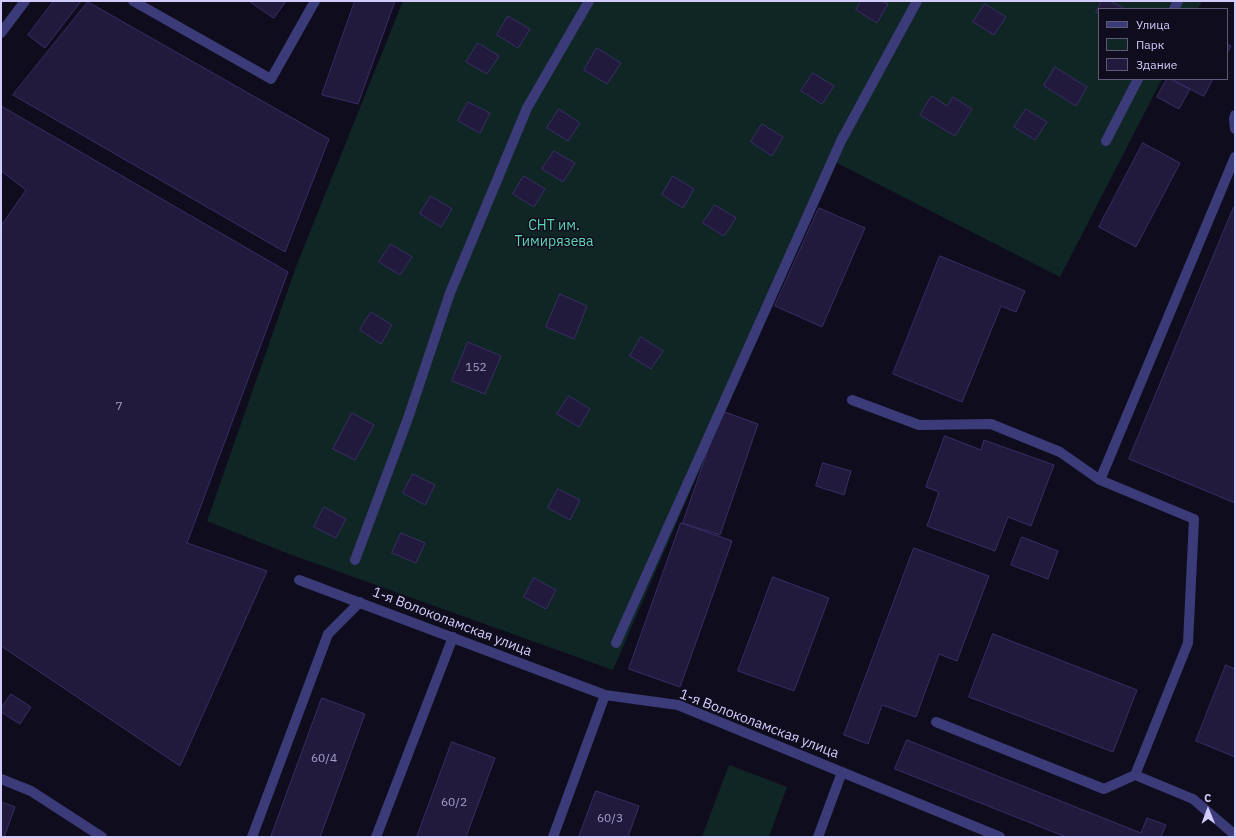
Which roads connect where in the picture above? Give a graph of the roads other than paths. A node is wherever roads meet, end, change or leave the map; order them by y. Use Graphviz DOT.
graph roads {
  1 [pos="25,1"];
  2 [pos="133,1"];
  3 [pos="315,1"];
  4 [pos="589,1"];
  5 [pos="917,1"];
  6 [pos="1,33"];
  7 [pos="1137,80"];
  8 [pos="1235,116"];
  9 [pos="1235,129"];
  10 [pos="1106,141"];
  11 [pos="1235,156"];
  12 [pos="852,400"];
  13 [pos="1100,480"];
  14 [pos="355,560"];
  15 [pos="300,580"];
  16 [pos="360,602"];
  17 [pos="453,637"];
  18 [pos="616,643"];
  19 [pos="605,695"];
  20 [pos="936,722"];
  21 [pos="842,772"];
  22 [pos="1135,775"];
  23 [pos="1,779"];
  24 [pos="1235,835"];
  25 [pos="102,837"];
  26 [pos="252,837"];
  27 [pos="376,837"];
  28 [pos="553,837"];
  29 [pos="818,837"];
  30 [pos="1000,837"];
  1 -- 6 [label="street"];
  2 -- 3 [label="street"];
  4 -- 14 [label="street"];
  5 -- 18 [label="street"];
  7 -- 10 [label="street"];
  8 -- 9 [label="street"];
  11 -- 13 [label="street"];
  12 -- 13 [label="street"];
  13 -- 22 [label="street"];
  15 -- 16 [label="street, 1-я Волоколамская улица"];
  16 -- 17 [label="street, 1-я Волоколамская улица"];
  16 -- 26 [label="street"];
  17 -- 19 [label="street, 1-я Волоколамская улица"];
  17 -- 27 [label="street"];
  19 -- 21 [label="street, 1-я Волоколамская улица"];
  19 -- 28 [label="street"];
  20 -- 22 [label="street"];
  21 -- 29 [label="street"];
  21 -- 30 [label="street, 1-я Волоколамская улица"];
  22 -- 24 [label="street"];
  23 -- 25 [label="street"];
}
